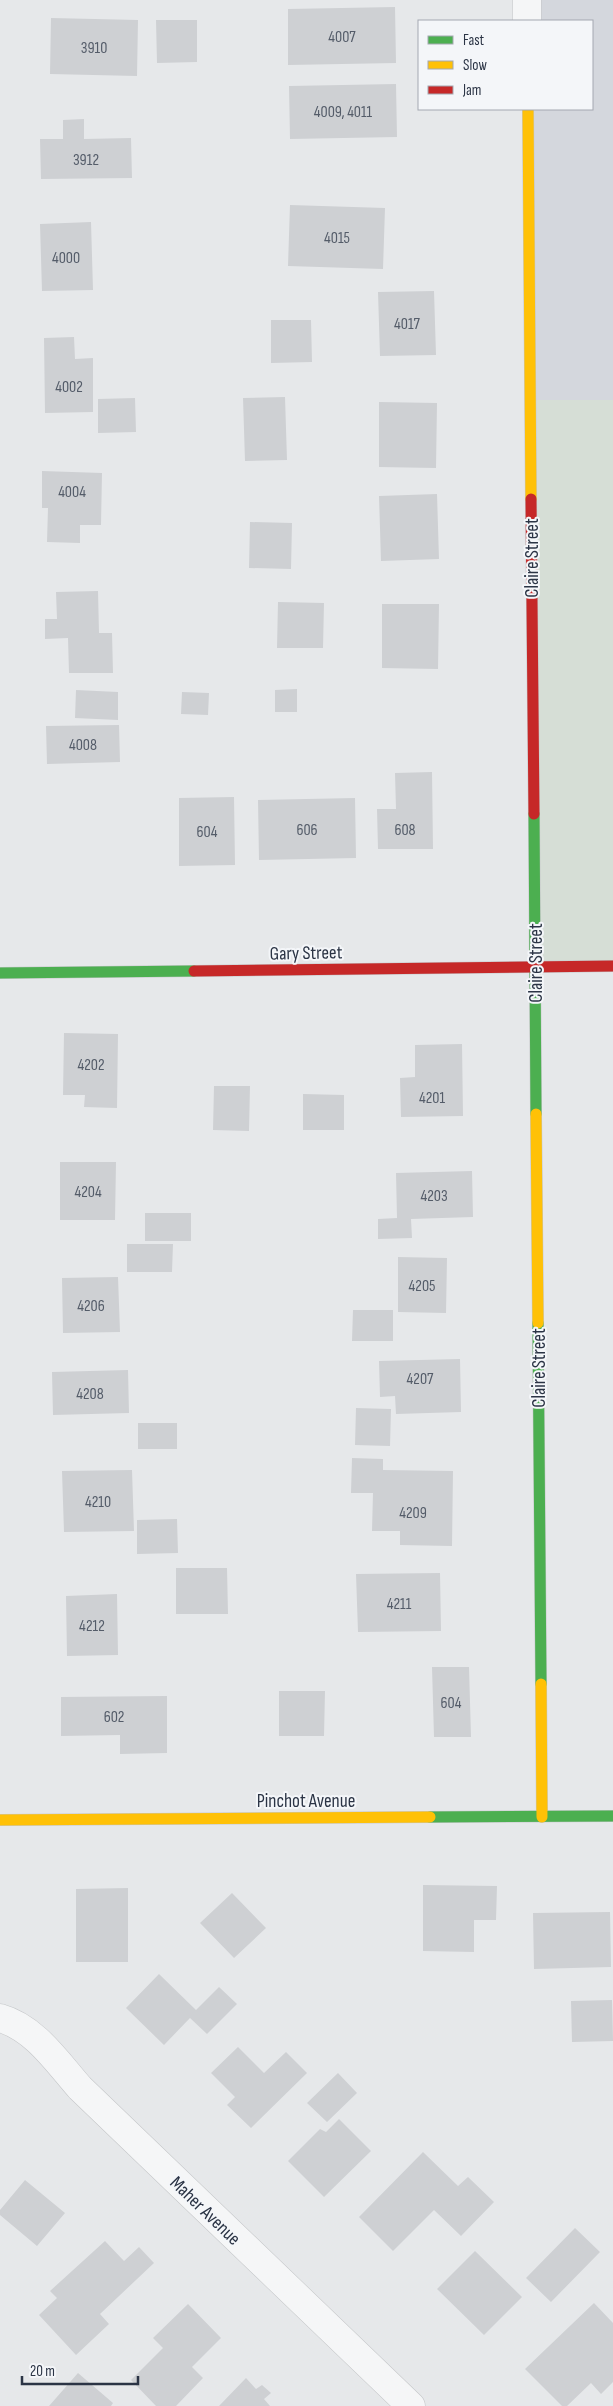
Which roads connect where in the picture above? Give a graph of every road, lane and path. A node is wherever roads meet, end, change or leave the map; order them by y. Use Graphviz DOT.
graph roads {
  1 [pos="527,0"];
  2 [pos="527,20"];
  3 [pos="528,110"];
  4 [pos="535,966"];
  5 [pos="613,966"];
  6 [pos="0,973"];
  7 [pos="613,1816"];
  8 [pos="542,1817"];
  9 [pos="0,1820"];
  10 [pos="0,2018"];
  11 [pos="411,2406"];
  1 -- 2 [label="street"];
  3 -- 4 [label="street, Claire Street"];
  4 -- 5 [label="street, Gary Street"];
  4 -- 6 [label="street, Gary Street"];
  4 -- 8 [label="street, Claire Street"];
  7 -- 8 [label="street, Pinchot Avenue"];
  8 -- 9 [label="street, Pinchot Avenue"];
  10 -- 11 [label="street, Maher Avenue"];
}
